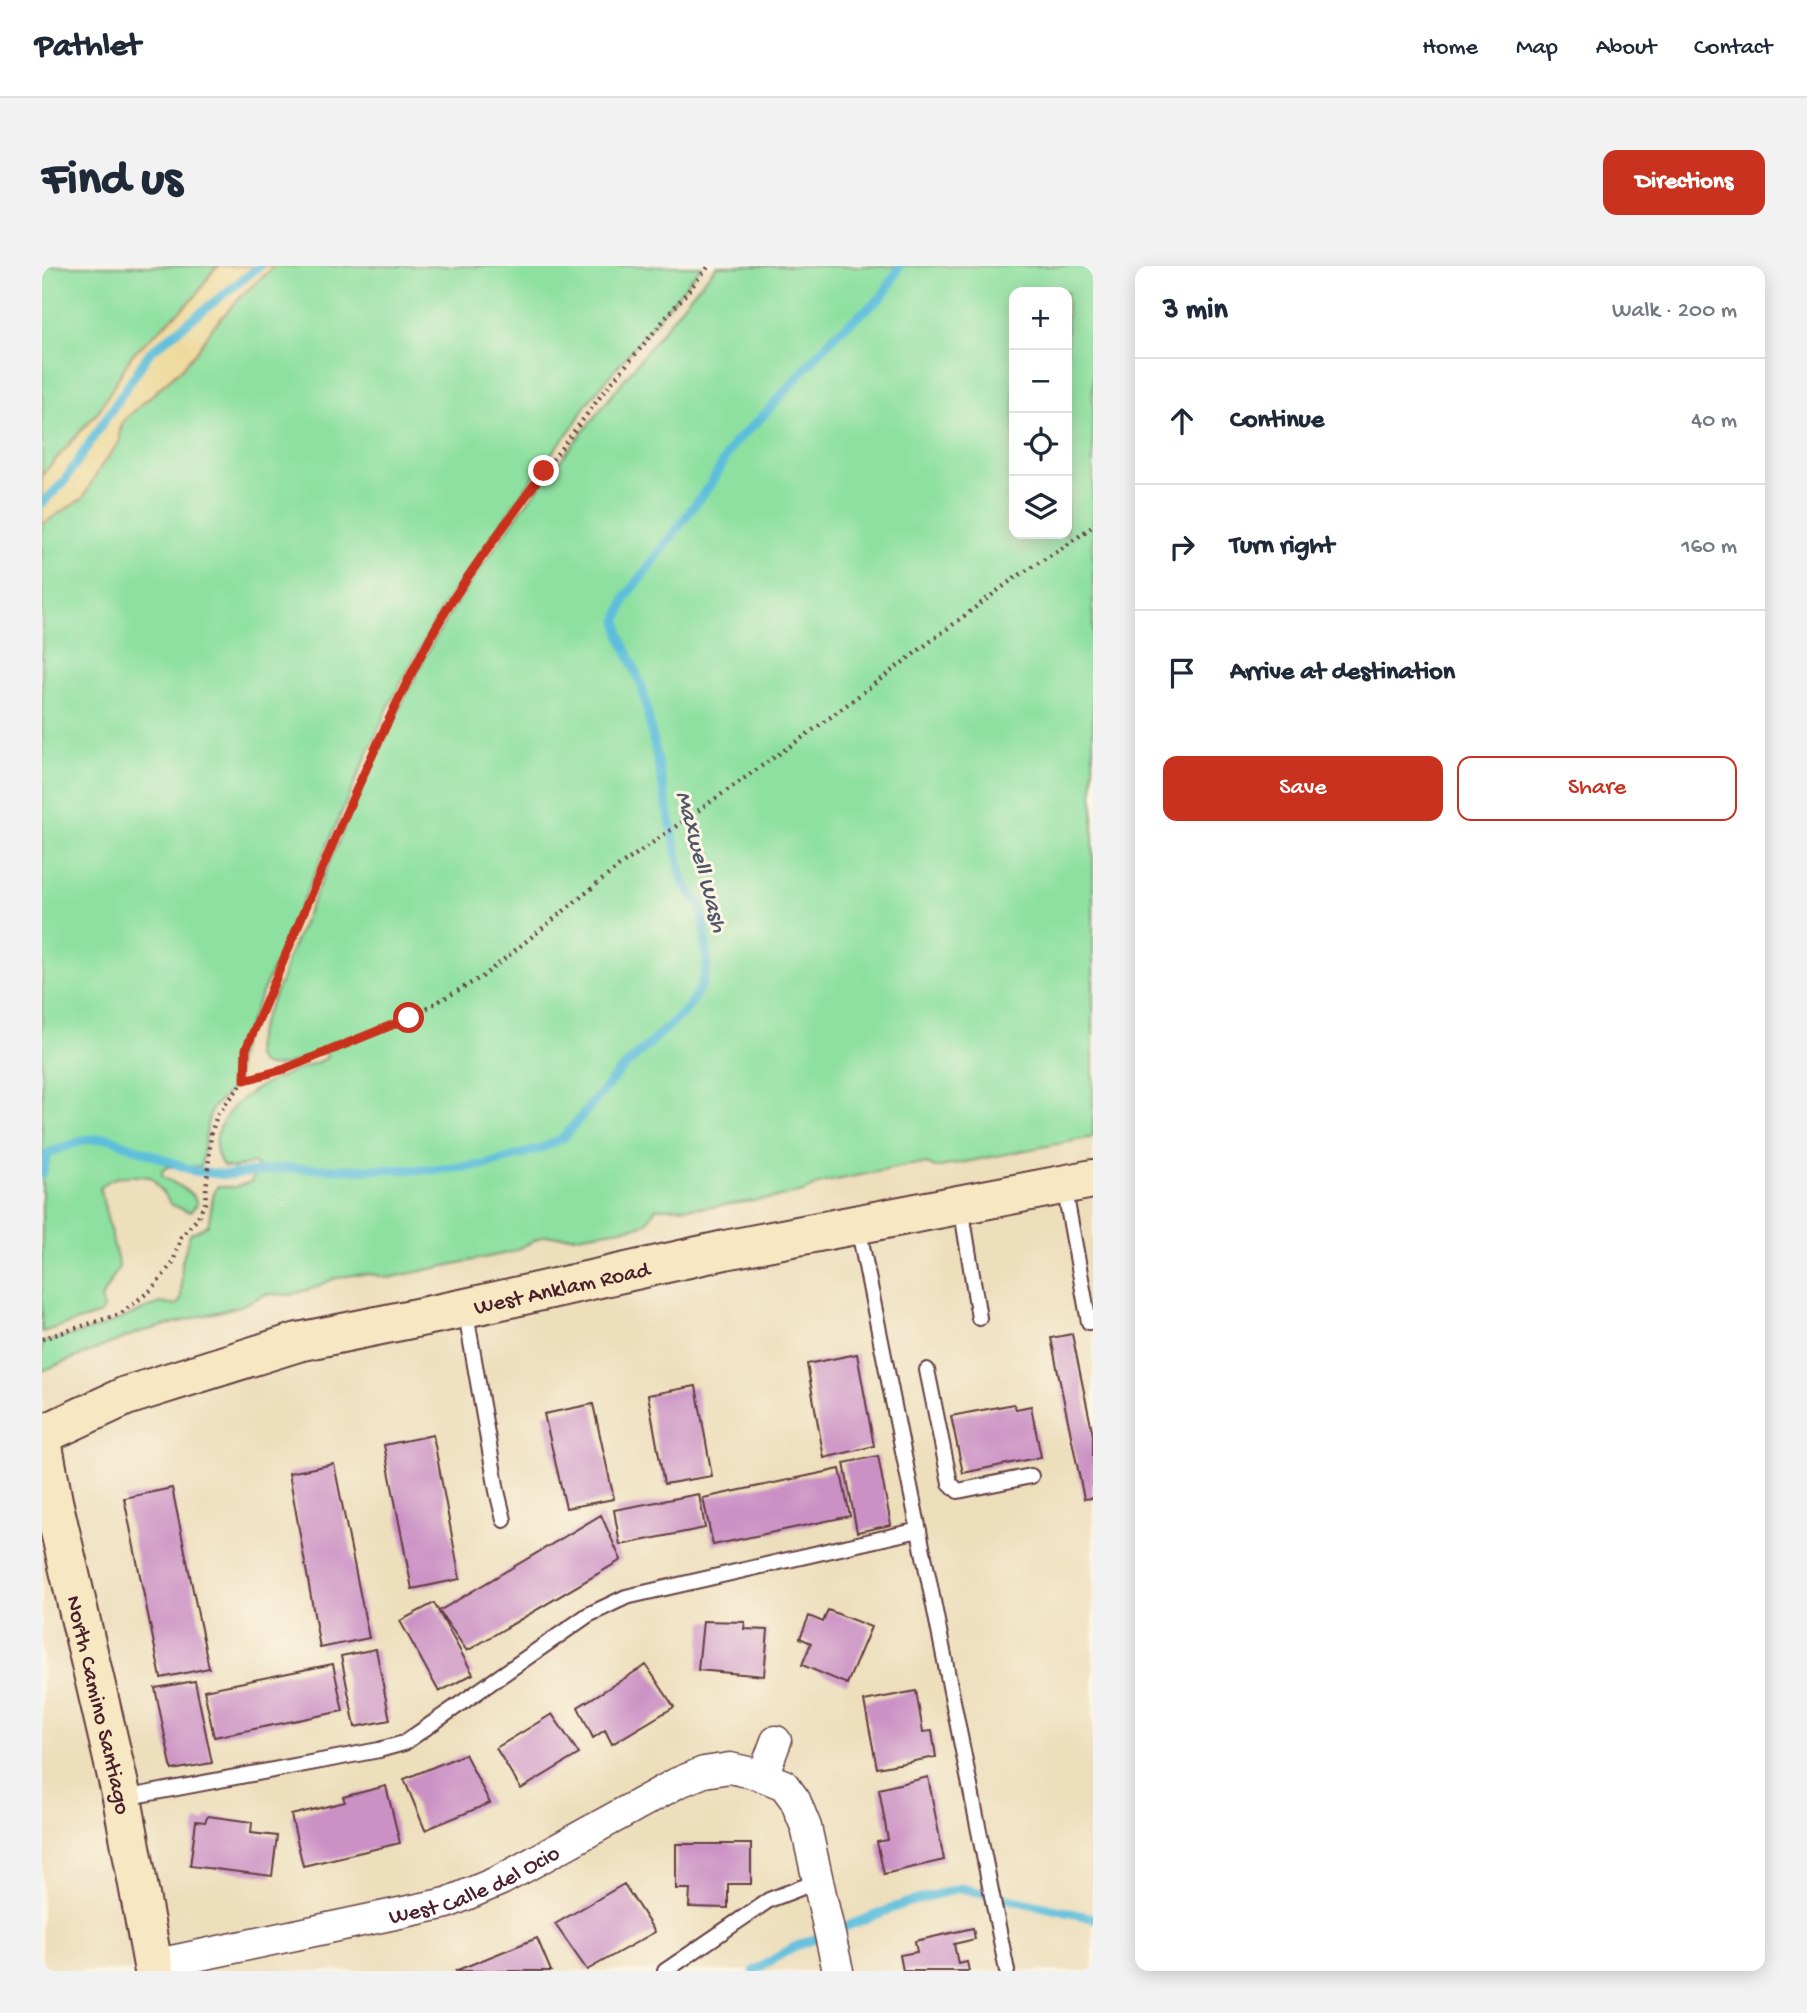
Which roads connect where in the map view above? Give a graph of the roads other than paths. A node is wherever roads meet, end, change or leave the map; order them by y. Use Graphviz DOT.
graph roads {
  1 [pos="1078,1182"];
  2 [pos="960,1205"];
  3 [pos="858,1224"];
  4 [pos="465,1308"];
  5 [pos="979,1318"];
  6 [pos="1089,1322"];
  7 [pos="927,1370"];
  8 [pos="42,1434"];
  9 [pos="42,1440"];
  10 [pos="1031,1476"];
  11 [pos="504,1520"];
  12 [pos="919,1530"];
  13 [pos="776,1741"];
  14 [pos="769,1779"];
  15 [pos="122,1798"];
  16 [pos="817,1882"];
  17 [pos="154,1968"];
  18 [pos="665,1971"];
  19 [pos="838,1971"];
  20 [pos="1007,1971"];
  1 -- 2 [label="main road, West Anklam Road"];
  1 -- 6 [label="lane"];
  2 -- 3 [label="main road, West Anklam Road"];
  2 -- 5 [label="lane"];
  3 -- 4 [label="main road, West Anklam Road"];
  3 -- 12 [label="lane"];
  4 -- 8 [label="main road, West Anklam Road"];
  4 -- 11 [label="lane"];
  7 -- 10 [label="lane"];
  9 -- 15 [label="main road, North Camino Santiago"];
  12 -- 15 [label="lane"];
  12 -- 20 [label="lane"];
  13 -- 14 [label="street"];
  14 -- 16 [label="street"];
  14 -- 17 [label="street, West Calle del Ocio"];
  15 -- 17 [label="main road, North Camino Santiago"];
  16 -- 18 [label="lane"];
  16 -- 19 [label="street"];
}
